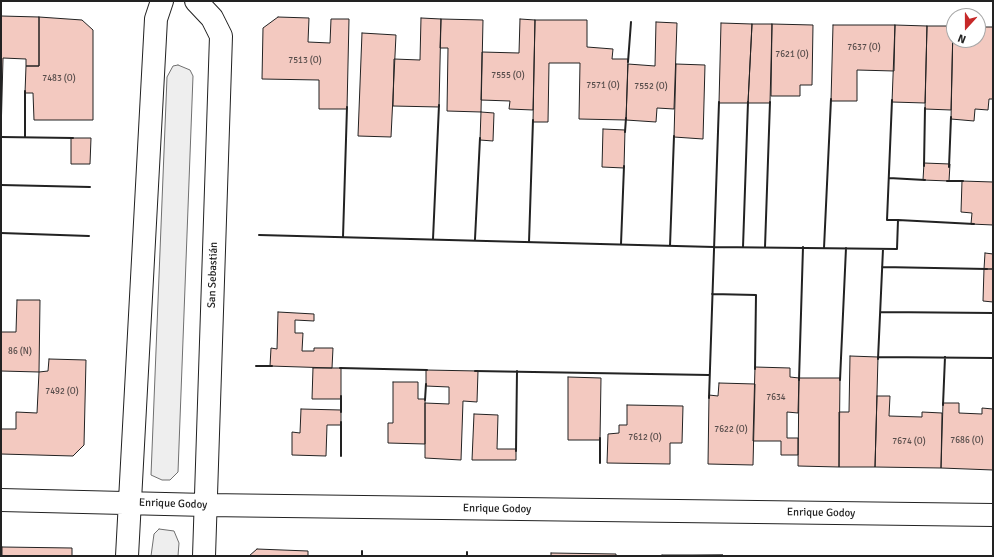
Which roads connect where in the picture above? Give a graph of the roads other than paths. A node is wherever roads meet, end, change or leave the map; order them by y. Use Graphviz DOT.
graph roads {
  1 [pos="162,1"];
  2 [pos="196,1"];
  3 [pos="1,500"];
  4 [pos="128,503"];
  5 [pos="206,505"];
  6 [pos="993,515"];
  7 [pos="127,556"];
  8 [pos="204,556"];
  1 -- 4 [label="street"];
  2 -- 5 [label="street, San Sebastián"];
  3 -- 4 [label="street, Enrique Godoy"];
  4 -- 5 [label="street, Enrique Godoy"];
  4 -- 7 [label="street"];
  5 -- 6 [label="street, Enrique Godoy"];
  5 -- 8 [label="street, San Sebastián"];
}
